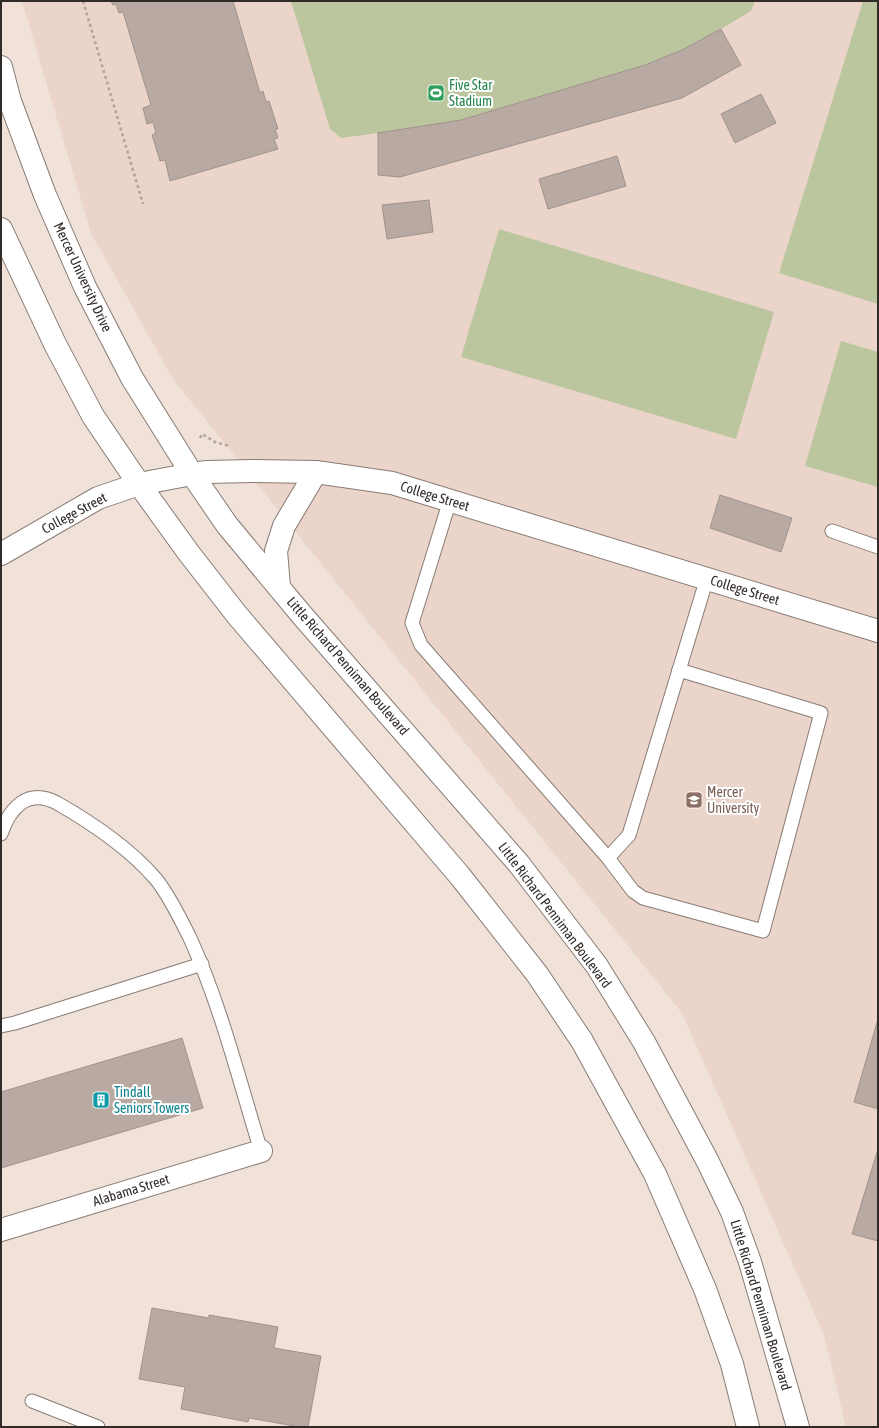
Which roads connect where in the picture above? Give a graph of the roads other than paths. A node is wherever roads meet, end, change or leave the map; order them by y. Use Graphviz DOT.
graph roads {
  1 [pos="1,67"];
  2 [pos="1,229"];
  3 [pos="316,472"];
  4 [pos="192,474"];
  5 [pos="139,484"];
  6 [pos="450,500"];
  7 [pos="832,531"];
  8 [pos="5,544"];
  9 [pos="878,547"];
  10 [pos="707,578"];
  11 [pos="279,587"];
  12 [pos="878,631"];
  13 [pos="679,670"];
  14 [pos="1,834"];
  15 [pos="608,858"];
  16 [pos="202,964"];
  17 [pos="1,1026"];
  18 [pos="261,1151"];
  19 [pos="1,1230"];
  20 [pos="32,1401"];
  21 [pos="98,1427"];
  22 [pos="748,1427"];
  23 [pos="798,1427"];
  1 -- 4 [label="street, Mercer University Drive"];
  2 -- 5 [label="street"];
  3 -- 4 [label="street, College Street"];
  3 -- 6 [label="street, College Street"];
  3 -- 11 [label="street"];
  4 -- 5 [label="street, College Street"];
  4 -- 11 [label="street, Little Richard Penniman Boulevard"];
  5 -- 8 [label="street, College Street"];
  5 -- 22 [label="street"];
  6 -- 10 [label="street, College Street"];
  6 -- 15 [label="lane"];
  7 -- 9 [label="lane"];
  10 -- 12 [label="street, College Street"];
  10 -- 13 [label="lane"];
  11 -- 23 [label="street, Little Richard Penniman Boulevard"];
  13 -- 15 [label="lane"];
  13 -- 15 [label="lane"];
  14 -- 16 [label="lane"];
  16 -- 17 [label="lane"];
  16 -- 18 [label="lane"];
  18 -- 19 [label="street, Alabama Street"];
  20 -- 21 [label="lane"];
}
